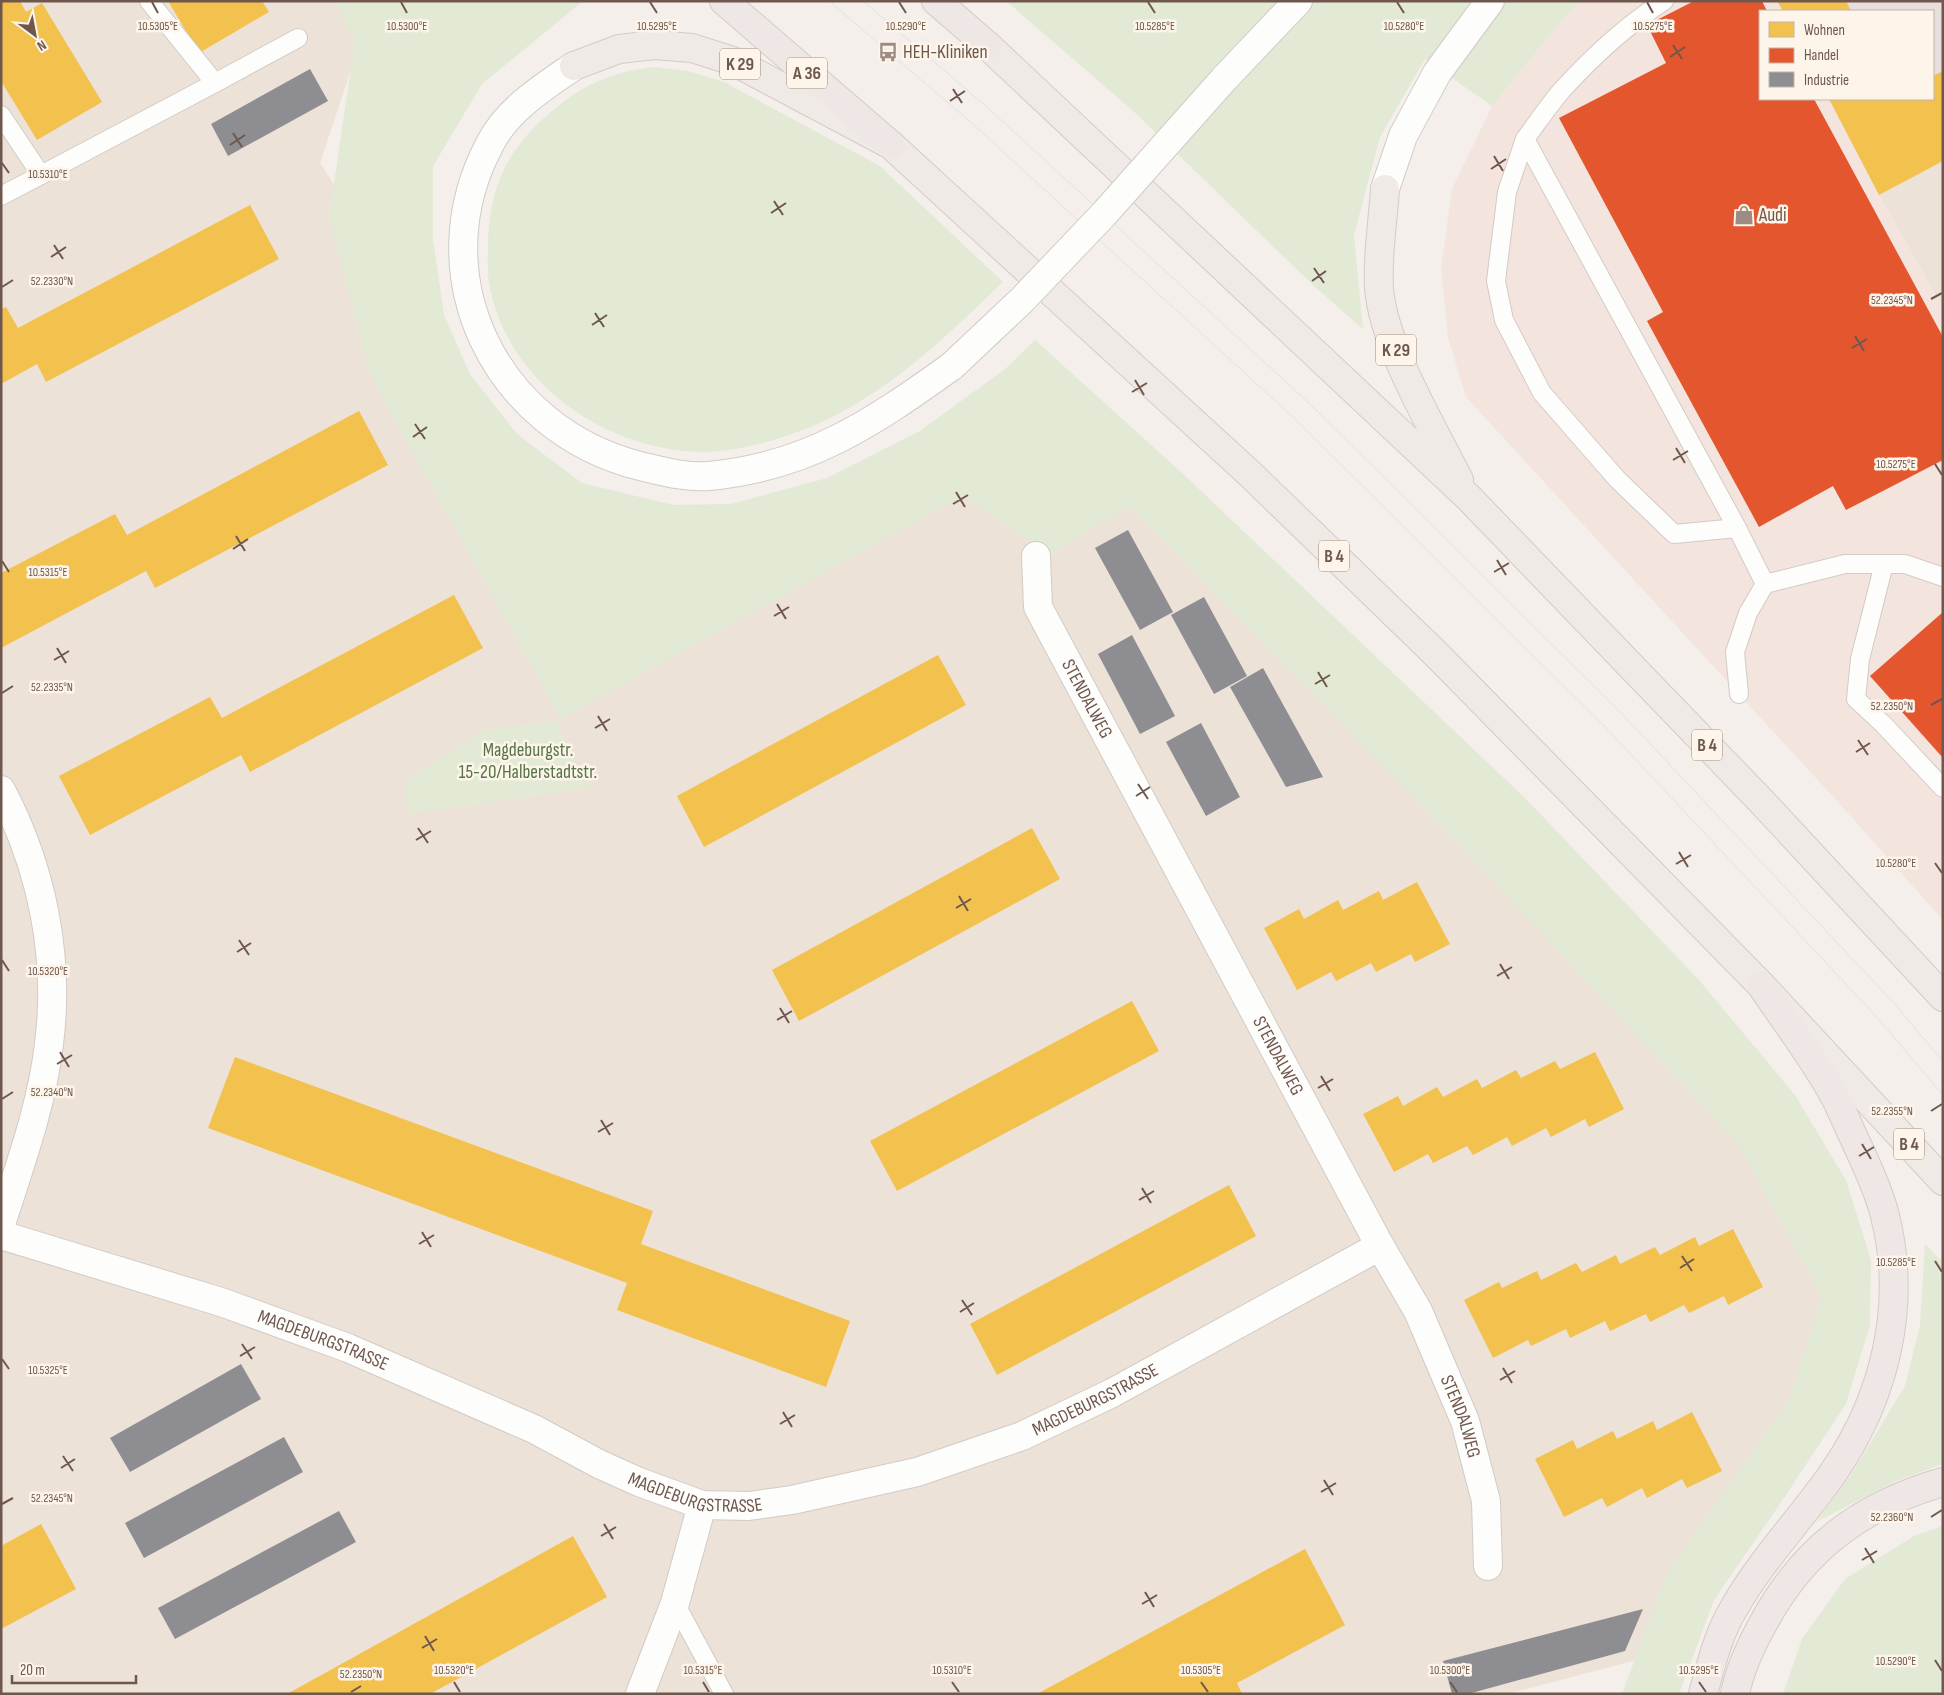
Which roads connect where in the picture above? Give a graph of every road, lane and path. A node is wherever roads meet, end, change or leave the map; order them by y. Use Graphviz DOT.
graph roads {
  1 [pos="149,1"];
  2 [pos="724,1"];
  3 [pos="936,1"];
  4 [pos="1298,1"];
  5 [pos="1490,1"];
  6 [pos="1664,1"];
  7 [pos="298,38"];
  8 [pos="574,66"];
  9 [pos="215,83"];
  10 [pos="1,115"];
  11 [pos="1525,139"];
  12 [pos="890,145"];
  13 [pos="41,175"];
  14 [pos="1385,189"];
  15 [pos="1,196"];
  16 [pos="1468,497"];
  17 [pos="1737,528"];
  18 [pos="1036,556"];
  19 [pos="1884,564"];
  20 [pos="1943,577"];
  21 [pos="1765,584"];
  22 [pos="1739,694"];
  23 [pos="1943,788"];
  24 [pos="1,790"];
  25 [pos="1761,985"];
  26 [pos="1943,997"];
  27 [pos="1943,1181"];
  28 [pos="1,1224"];
  29 [pos="1,1235"];
  30 [pos="1380,1246"];
  31 [pos="1943,1482"];
  32 [pos="702,1505"];
  33 [pos="1488,1566"];
  34 [pos="676,1603"];
  35 [pos="640,1694"];
  36 [pos="724,1694"];
  37 [pos="1704,1694"];
  38 [pos="1735,1694"];
  1 -- 9 [label="lane"];
  2 -- 12 [label="highway, A 36"];
  3 -- 16 [label="highway, B 4"];
  4 -- 8 [label="street, K 29, bridge"];
  5 -- 14 [label="street, K 29"];
  6 -- 11 [label="lane"];
  7 -- 9 [label="lane"];
  8 -- 12 [label="highway, K 29"];
  9 -- 13 [label="lane"];
  10 -- 13 [label="lane"];
  11 -- 17 [label="lane"];
  11 -- 17 [label="lane"];
  12 -- 25 [label="highway, B 4"];
  13 -- 15 [label="lane"];
  14 -- 16 [label="highway, K 29"];
  16 -- 26 [label="highway, B 4"];
  17 -- 21 [label="lane"];
  18 -- 30 [label="street, STENDALWEG"];
  19 -- 20 [label="lane"];
  19 -- 21 [label="lane"];
  19 -- 23 [label="lane"];
  21 -- 22 [label="lane"];
  24 -- 28 [label="street"];
  25 -- 27 [label="highway, B 4"];
  25 -- 37 [label="highway"];
  29 -- 32 [label="street, MAGDEBURGSTRASSE"];
  30 -- 32 [label="street, MAGDEBURGSTRASSE"];
  30 -- 33 [label="street, STENDALWEG"];
  31 -- 38 [label="highway"];
  32 -- 34 [label="street"];
  34 -- 35 [label="street"];
  34 -- 36 [label="lane"];
}
